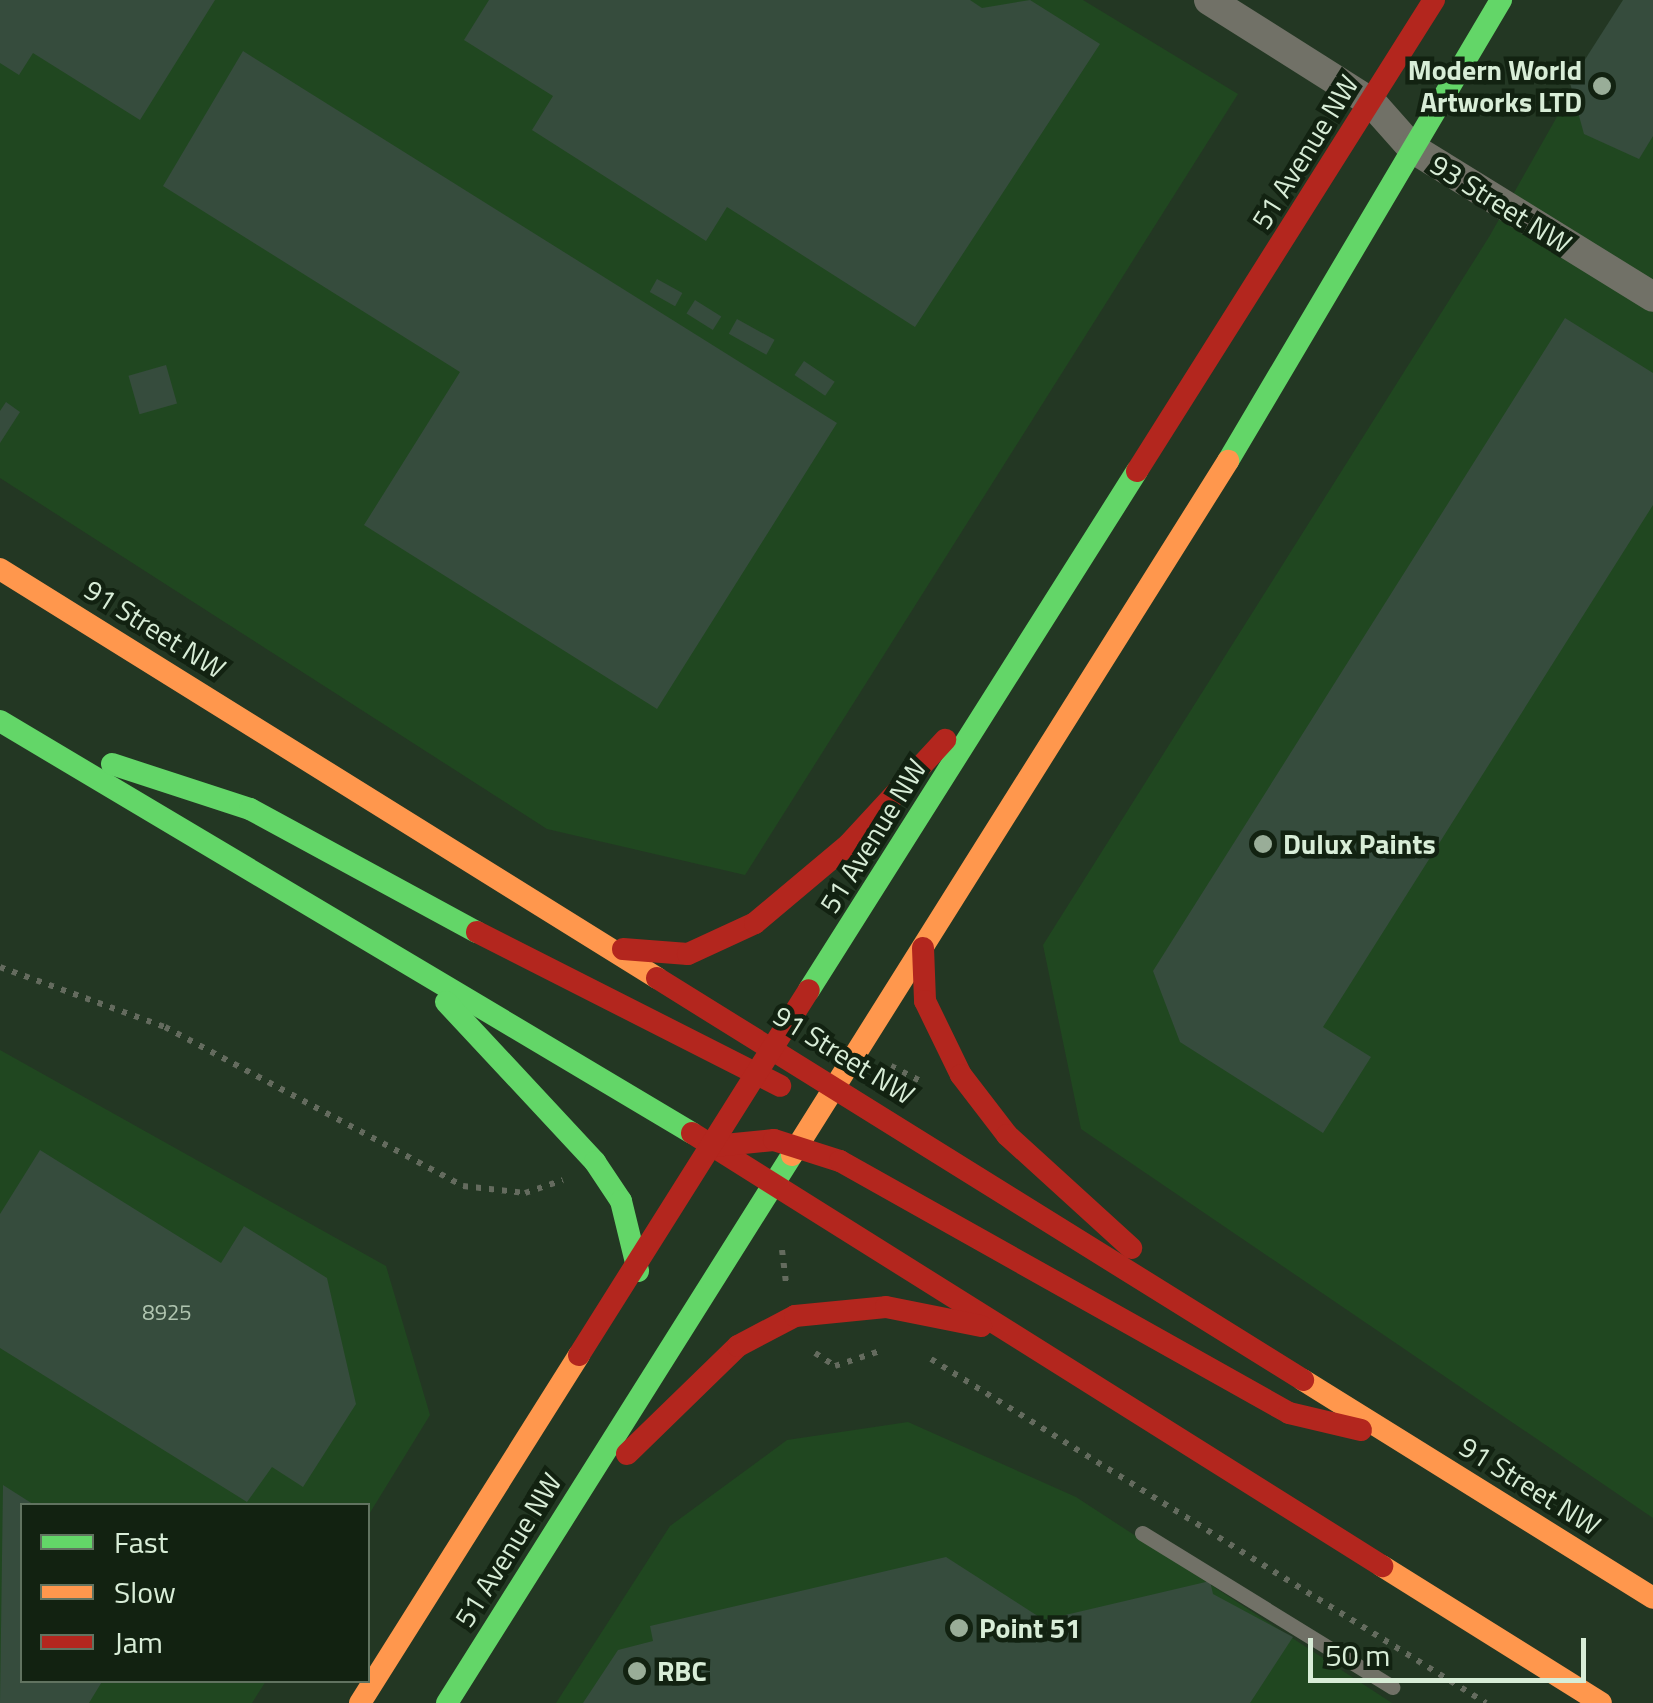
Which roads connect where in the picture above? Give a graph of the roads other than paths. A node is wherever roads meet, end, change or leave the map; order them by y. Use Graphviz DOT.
graph roads {
  1 [pos="1208,0"];
  2 [pos="1434,0"];
  3 [pos="1502,0"];
  4 [pos="1372,103"];
  5 [pos="1412,148"];
  6 [pos="1653,297"];
  7 [pos="0,568"];
  8 [pos="1032,642"];
  9 [pos="0,721"];
  10 [pos="26,736"];
  11 [pos="613,947"];
  12 [pos="923,948"];
  13 [pos="400,956"];
  14 [pos="775,1047"];
  15 [pos="754,1078"];
  16 [pos="836,1085"];
  17 [pos="799,1144"];
  18 [pos="714,1146"];
  19 [pos="775,1184"];
  20 [pos="638,1271"];
  21 [pos="1220,1328"];
  22 [pos="1006,1330"];
  23 [pos="1396,1438"];
  24 [pos="558,1527"];
  25 [pos="1142,1532"];
  26 [pos="1653,1598"];
  27 [pos="1392,1687"];
  28 [pos="360,1703"];
  29 [pos="447,1703"];
  30 [pos="1601,1703"];
  1 -- 4 [label="street, 93 Street NW"];
  2 -- 4 [label="main road, 51 Avenue NW"];
  3 -- 5 [label="main road, 51 Avenue NW"];
  4 -- 5 [label="street, 93 Street NW"];
  4 -- 8 [label="main road, 51 Avenue NW"];
  5 -- 6 [label="street, 93 Street NW"];
  5 -- 12 [label="main road, 51 Avenue NW"];
  7 -- 11 [label="main road, 91 Street NW"];
  8 -- 11 [label="main road"];
  8 -- 14 [label="main road, 51 Avenue NW"];
  9 -- 10 [label="main road"];
  10 -- 13 [label="main road"];
  10 -- 15 [label="main road"];
  11 -- 14 [label="main road, 91 Street NW"];
  12 -- 16 [label="main road, 51 Avenue NW"];
  12 -- 21 [label="main road"];
  13 -- 18 [label="main road"];
  13 -- 20 [label="main road"];
  14 -- 15 [label="main road, 51 Avenue NW"];
  14 -- 16 [label="main road, 91 Street NW"];
  15 -- 16 [label="main road"];
  15 -- 18 [label="main road, 51 Avenue NW"];
  16 -- 17 [label="main road, 51 Avenue NW"];
  16 -- 21 [label="main road, 91 Street NW"];
  17 -- 18 [label="main road"];
  17 -- 19 [label="main road, 51 Avenue NW"];
  17 -- 23 [label="main road"];
  18 -- 19 [label="main road"];
  18 -- 20 [label="main road, 51 Avenue NW"];
  19 -- 22 [label="main road"];
  19 -- 24 [label="main road, 51 Avenue NW"];
  20 -- 28 [label="main road, 51 Avenue NW"];
  21 -- 23 [label="main road, 91 Street NW"];
  22 -- 24 [label="main road"];
  22 -- 30 [label="main road"];
  23 -- 26 [label="main road, 91 Street NW"];
  24 -- 29 [label="main road, 51 Avenue NW"];
  25 -- 27 [label="lane"];
}
